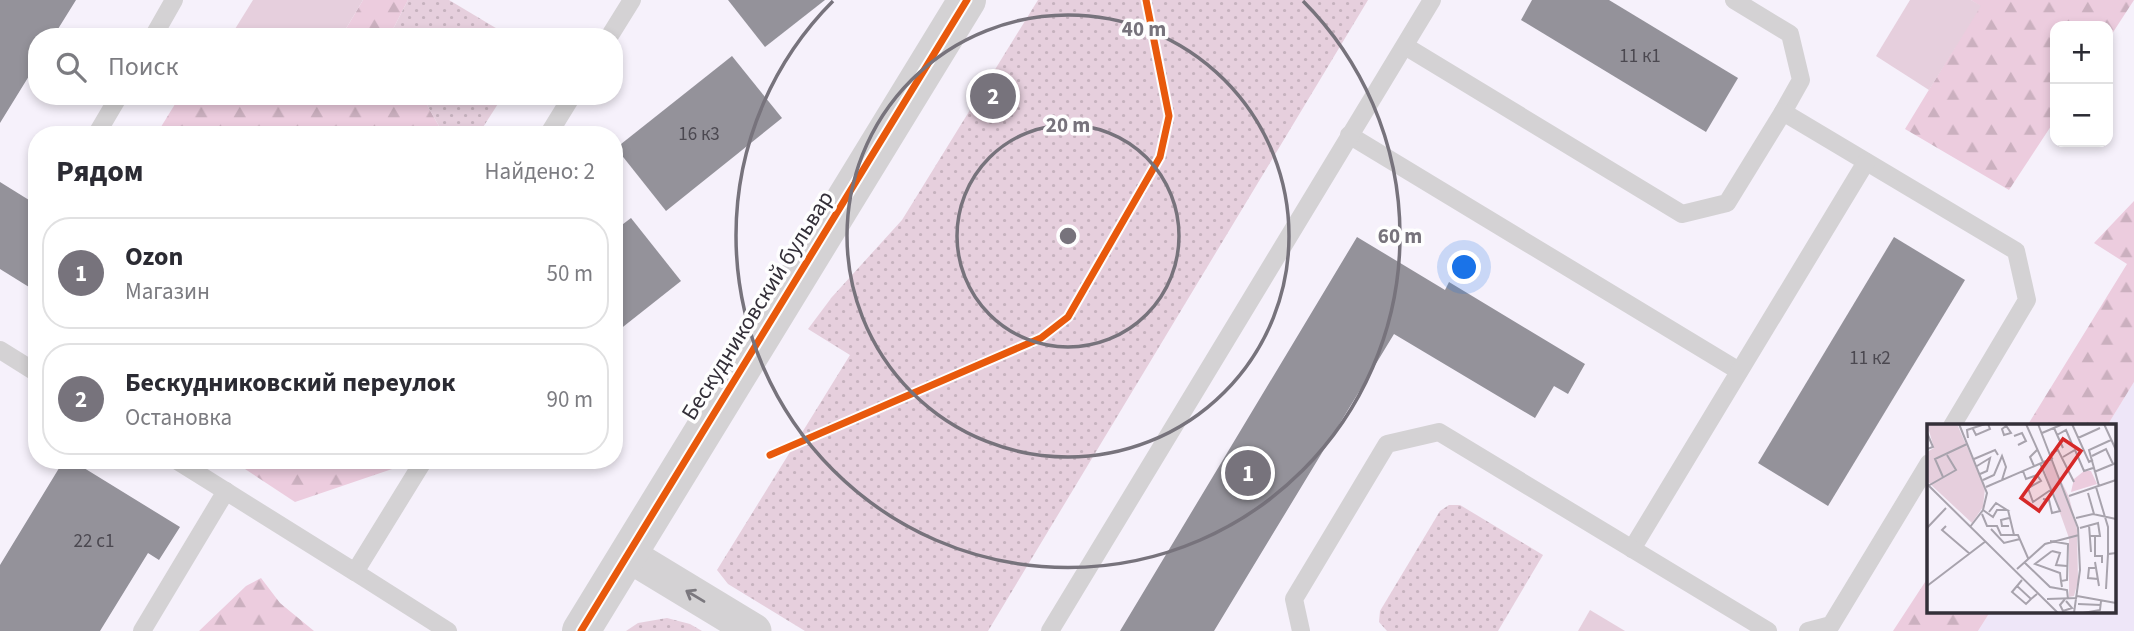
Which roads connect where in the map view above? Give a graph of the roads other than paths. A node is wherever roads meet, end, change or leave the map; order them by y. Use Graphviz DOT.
graph roads {
  1 [pos="174,0"];
  2 [pos="632,0"];
  3 [pos="967,0"];
  4 [pos="1432,0"];
  5 [pos="1734,0"];
  6 [pos="158,28"];
  7 [pos="615,28"];
  8 [pos="1405,46"];
  9 [pos="114,105"];
  10 [pos="566,105"];
  11 [pos="1783,112"];
  12 [pos="101,126"];
  13 [pos="554,126"];
  14 [pos="1349,135"];
  15 [pos="1866,162"];
  16 [pos="0,350"];
  17 [pos="28,367"];
  18 [pos="1740,371"];
  19 [pos="1953,424"];
  20 [pos="1927,466"];
  21 [pos="191,469"];
  22 [pos="418,469"];
  23 [pos="226,491"];
  24 [pos="1632,549"];
  25 [pos="627,554"];
  26 [pos="355,572"];
  27 [pos="142,631"];
  28 [pos="449,631"];
  29 [pos="580,631"];
  30 [pos="754,631"];
  31 [pos="1050,631"];
  32 [pos="1301,631"];
  33 [pos="1768,631"];
  34 [pos="1808,631"];
  1 -- 6 [label="lane"];
  2 -- 7 [label="lane"];
  3 -- 25 [label="street, Бескудниковский бульвар"];
  4 -- 8 [label="lane"];
  5 -- 11 [label="lane"];
  8 -- 11 [label="lane"];
  8 -- 14 [label="lane"];
  9 -- 12 [label="lane"];
  10 -- 13 [label="lane"];
  11 -- 15 [label="lane"];
  14 -- 18 [label="lane"];
  14 -- 31 [label="lane"];
  15 -- 18 [label="lane"];
  15 -- 19 [label="lane"];
  16 -- 17 [label="lane"];
  18 -- 24 [label="lane"];
  20 -- 34 [label="lane"];
  21 -- 23 [label="lane"];
  22 -- 26 [label="lane"];
  23 -- 26 [label="lane"];
  23 -- 27 [label="lane"];
  24 -- 32 [label="lane"];
  24 -- 33 [label="lane"];
  25 -- 29 [label="street, Бескудниковский бульвар"];
  30 -- 25 [label="street, one-way"];
  26 -- 28 [label="lane"];
}
